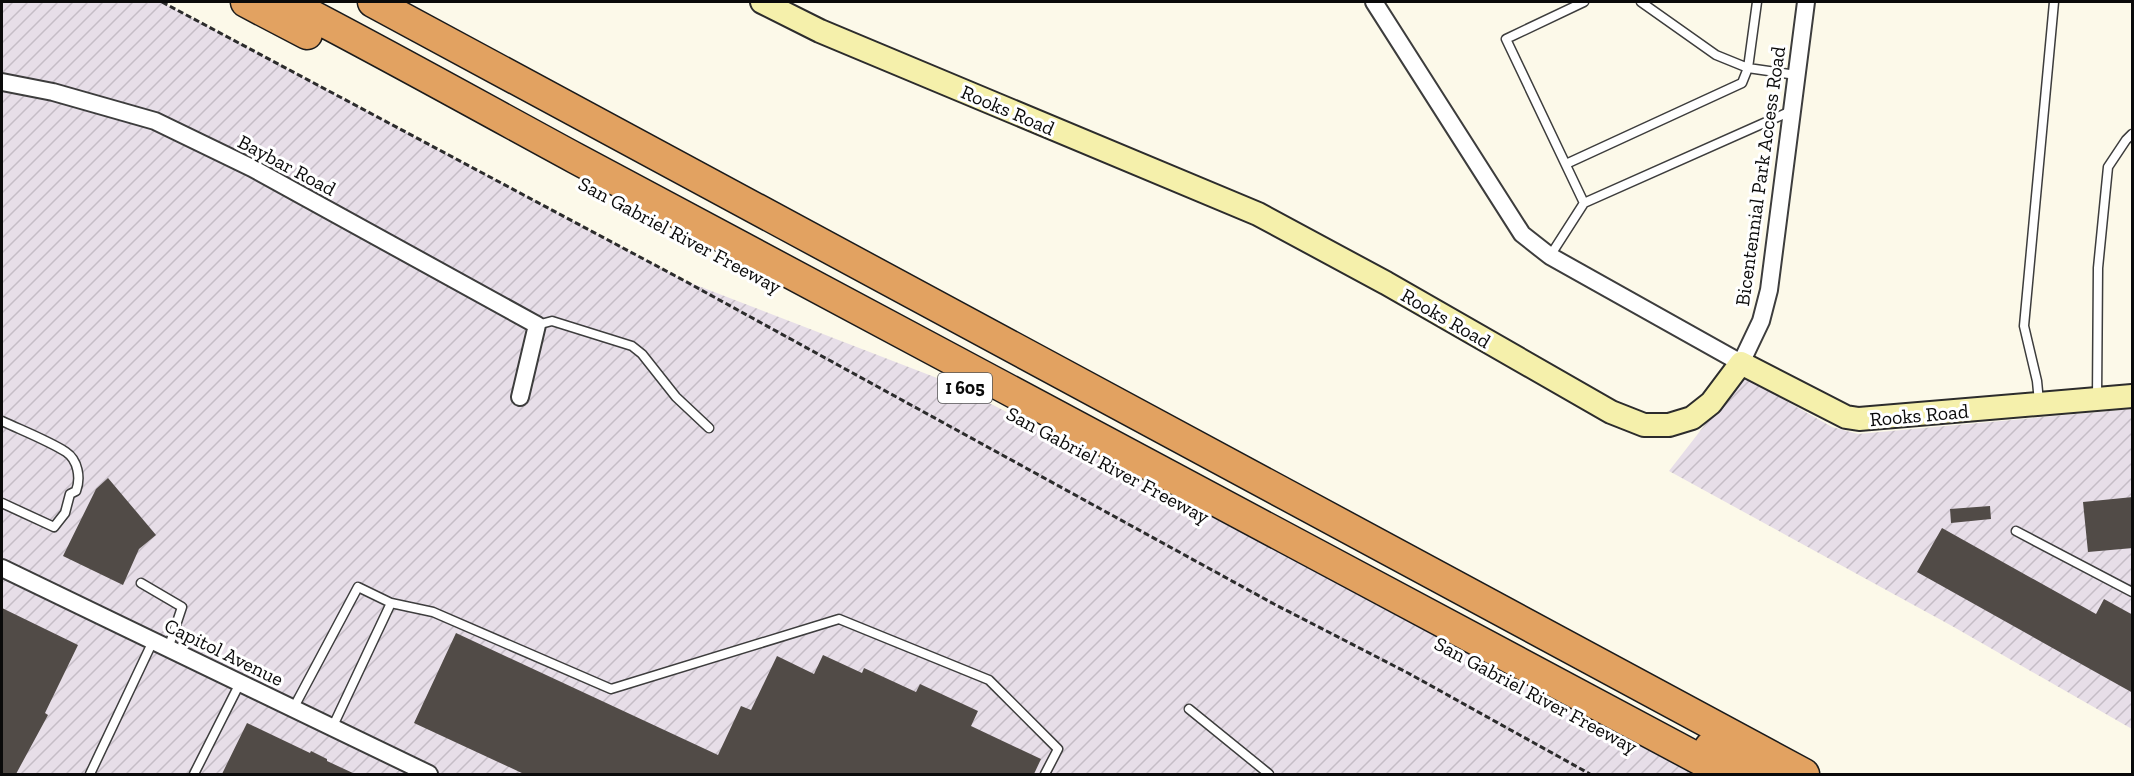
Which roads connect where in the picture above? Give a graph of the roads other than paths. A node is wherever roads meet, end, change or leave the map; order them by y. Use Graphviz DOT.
graph roads {
  1 [pos="246,2"];
  2 [pos="286,2"];
  3 [pos="331,2"];
  4 [pos="373,2"];
  5 [pos="762,2"];
  6 [pos="1374,2"];
  7 [pos="1584,2"];
  8 [pos="1641,2"];
  9 [pos="1757,2"];
  10 [pos="1806,2"];
  11 [pos="2054,2"];
  12 [pos="1748,68"];
  13 [pos="1796,75"];
  14 [pos="2,82"];
  15 [pos="1792,111"];
  16 [pos="2133,134"];
  17 [pos="1566,164"];
  18 [pos="1584,203"];
  19 [pos="1550,256"];
  20 [pos="537,325"];
  21 [pos="1741,363"];
  22 [pos="2133,396"];
  23 [pos="520,398"];
  24 [pos="2097,399"];
  25 [pos="2039,405"];
  26 [pos="2,421"];
  27 [pos="709,428"];
  28 [pos="2,503"];
  29 [pos="2016,531"];
  30 [pos="2,568"];
  31 [pos="141,583"];
  32 [pos="2133,592"];
  33 [pos="391,603"];
  34 [pos="153,641"];
  35 [pos="168,648"];
  36 [pos="240,683"];
  37 [pos="293,709"];
  38 [pos="1189,710"];
  39 [pos="332,728"];
  40 [pos="1757,760"];
  41 [pos="90,774"];
  42 [pos="194,774"];
  43 [pos="429,774"];
  44 [pos="1045,774"];
  45 [pos="1269,774"];
  46 [pos="1685,774"];
  47 [pos="1727,774"];
  48 [pos="1804,774"];
  49 [pos="1815,774"];
  1 -- 46 [label="highway, San Gabriel River Freeway / I 605"];
  2 -- 47 [label="highway"];
  3 -- 40 [label="highway"];
  4 -- 40 [label="highway"];
  5 -- 21 [label="street, Rooks Road"];
  6 -- 19 [label="street"];
  7 -- 17 [label="lane"];
  8 -- 12 [label="lane"];
  9 -- 12 [label="lane"];
  10 -- 13 [label="street, Bicentennial Park Access Road"];
  11 -- 25 [label="lane"];
  12 -- 13 [label="lane"];
  12 -- 17 [label="lane"];
  13 -- 15 [label="street, Bicentennial Park Access Road"];
  14 -- 20 [label="street, Baybar Road"];
  15 -- 18 [label="lane"];
  15 -- 21 [label="street, Bicentennial Park Access Road"];
  16 -- 24 [label="lane"];
  17 -- 18 [label="lane"];
  18 -- 19 [label="lane"];
  19 -- 21 [label="street"];
  20 -- 23 [label="street"];
  20 -- 27 [label="lane"];
  21 -- 25 [label="street, Rooks Road"];
  22 -- 24 [label="street, Rooks Road"];
  24 -- 25 [label="street, Rooks Road"];
  26 -- 28 [label="lane"];
  29 -- 32 [label="lane"];
  30 -- 34 [label="street, Capitol Avenue"];
  31 -- 35 [label="lane"];
  33 -- 37 [label="lane"];
  33 -- 39 [label="lane"];
  33 -- 44 [label="lane"];
  34 -- 35 [label="street, Capitol Avenue"];
  34 -- 41 [label="lane"];
  35 -- 36 [label="street, Capitol Avenue"];
  36 -- 37 [label="street, Capitol Avenue"];
  36 -- 42 [label="lane"];
  37 -- 39 [label="street, Capitol Avenue"];
  38 -- 45 [label="lane"];
  39 -- 43 [label="street, Capitol Avenue"];
  40 -- 48 [label="highway"];
  40 -- 49 [label="highway"];
}
